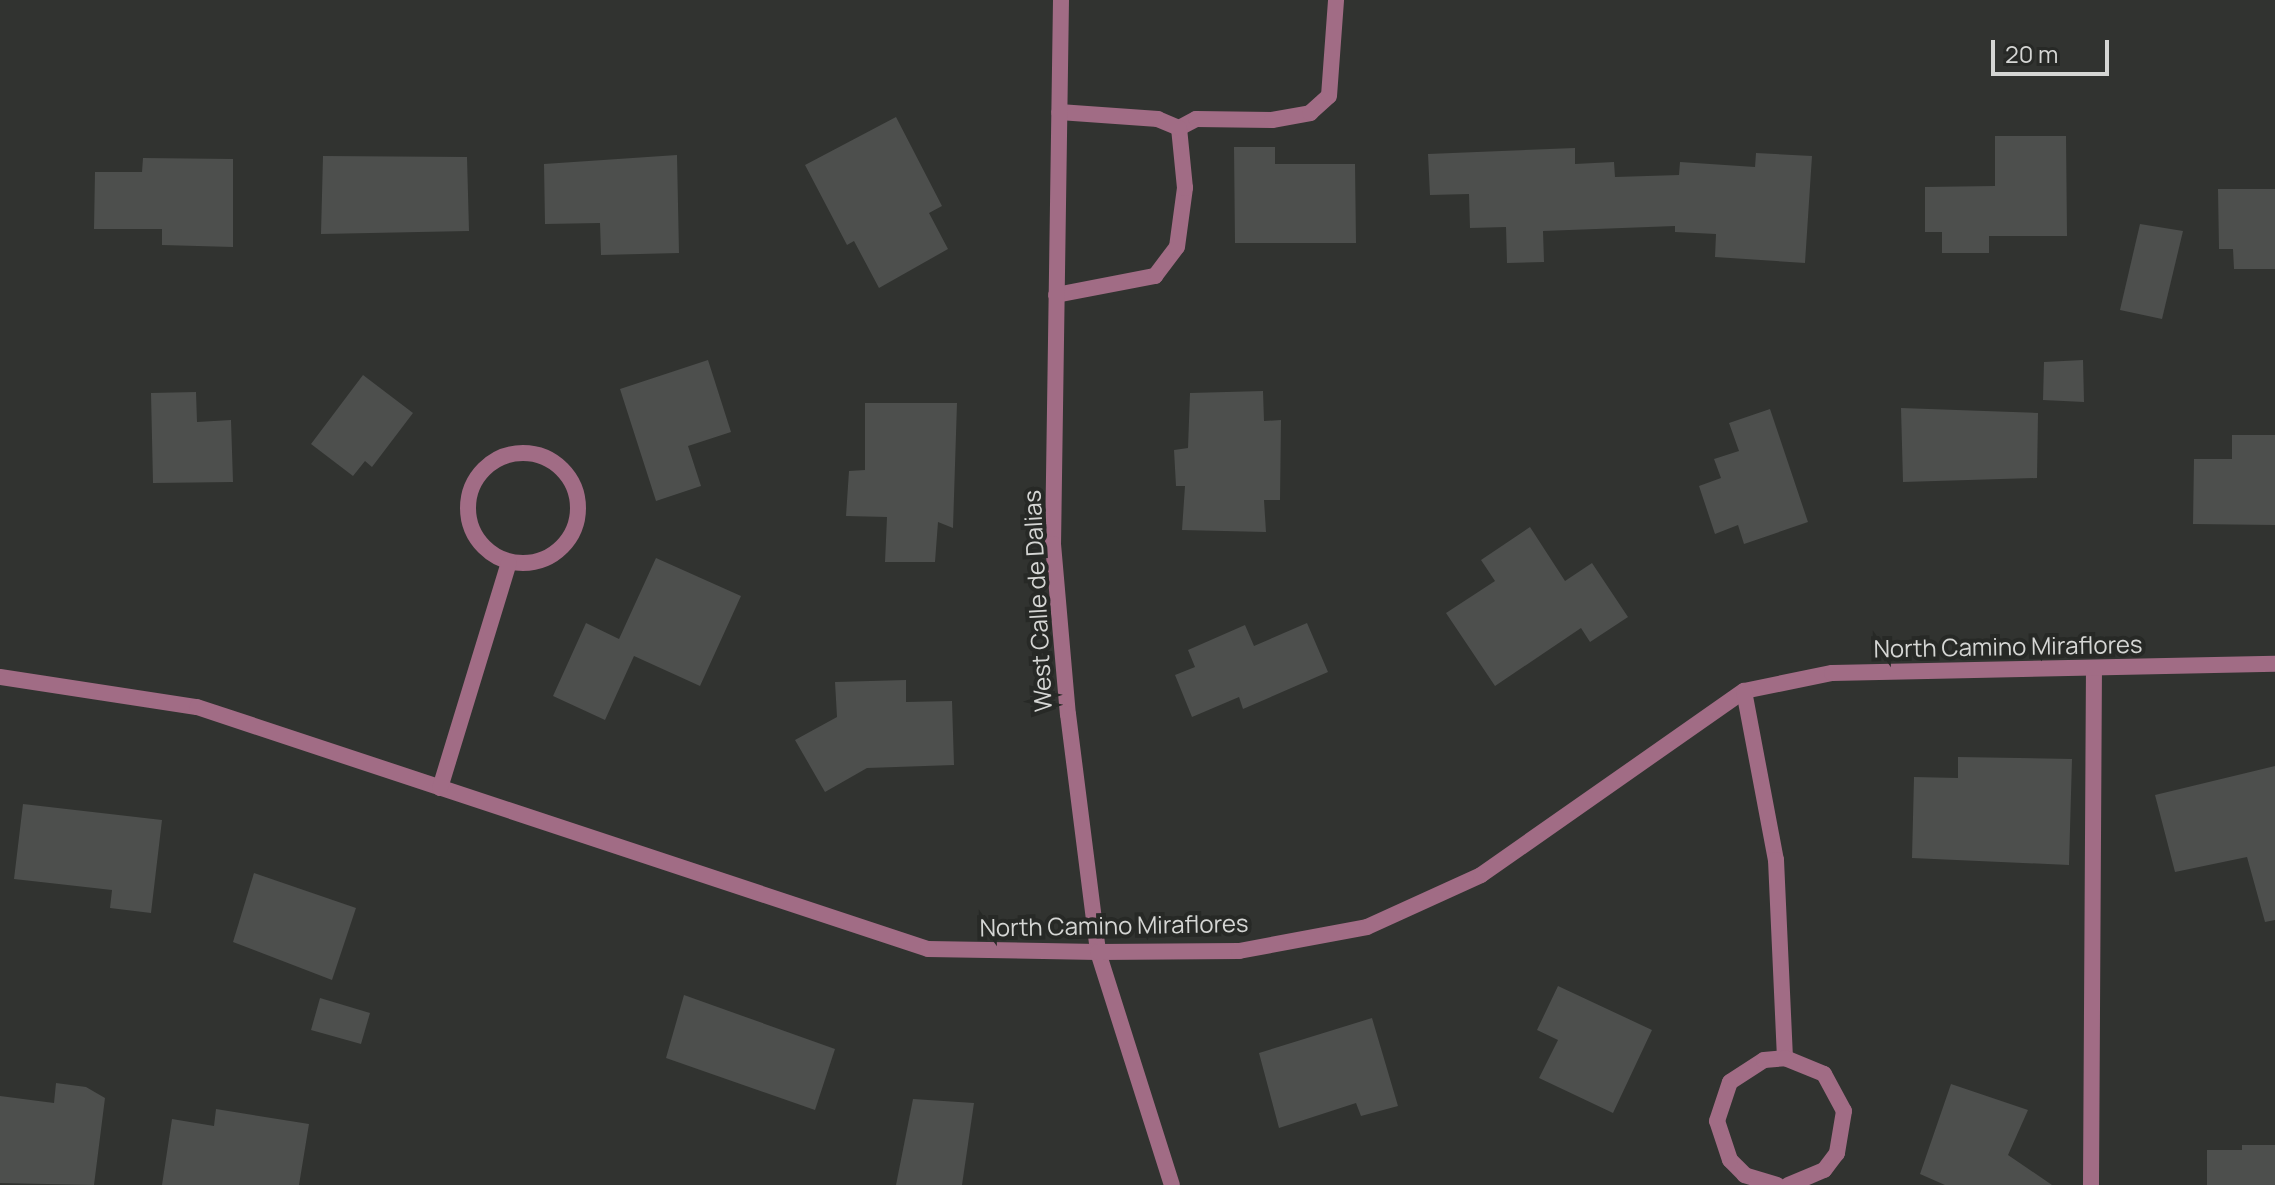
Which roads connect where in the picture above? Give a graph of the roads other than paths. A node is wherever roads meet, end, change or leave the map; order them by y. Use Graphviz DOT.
graph roads {
  1 [pos="1061,0"];
  2 [pos="1336,0"];
  3 [pos="1059,112"];
  4 [pos="1179,128"];
  5 [pos="1056,295"];
  6 [pos="509,563"];
  7 [pos="2275,664"];
  8 [pos="2094,668"];
  9 [pos="0,677"];
  10 [pos="1744,691"];
  11 [pos="440,788"];
  12 [pos="1098,952"];
  13 [pos="1785,1058"];
  14 [pos="1172,1185"];
  15 [pos="1777,1185"];
  16 [pos="1788,1185"];
  17 [pos="2091,1185"];
  1 -- 3 [label="street, West Calle de Dalias"];
  2 -- 4 [label="street"];
  3 -- 4 [label="street"];
  3 -- 5 [label="street, West Calle de Dalias"];
  4 -- 5 [label="street"];
  5 -- 12 [label="street, West Calle de Dalias"];
  6 -- 6 [label="street"];
  6 -- 11 [label="street"];
  7 -- 8 [label="street, North Camino Miraflores"];
  8 -- 10 [label="street, North Camino Miraflores"];
  8 -- 17 [label="street"];
  9 -- 11 [label="street, North Camino Miraflores"];
  10 -- 12 [label="street, North Camino Miraflores"];
  10 -- 13 [label="street"];
  11 -- 12 [label="street, North Camino Miraflores"];
  12 -- 14 [label="street, West Calle de Dalias"];
  13 -- 15 [label="street"];
  13 -- 16 [label="street"];
}
